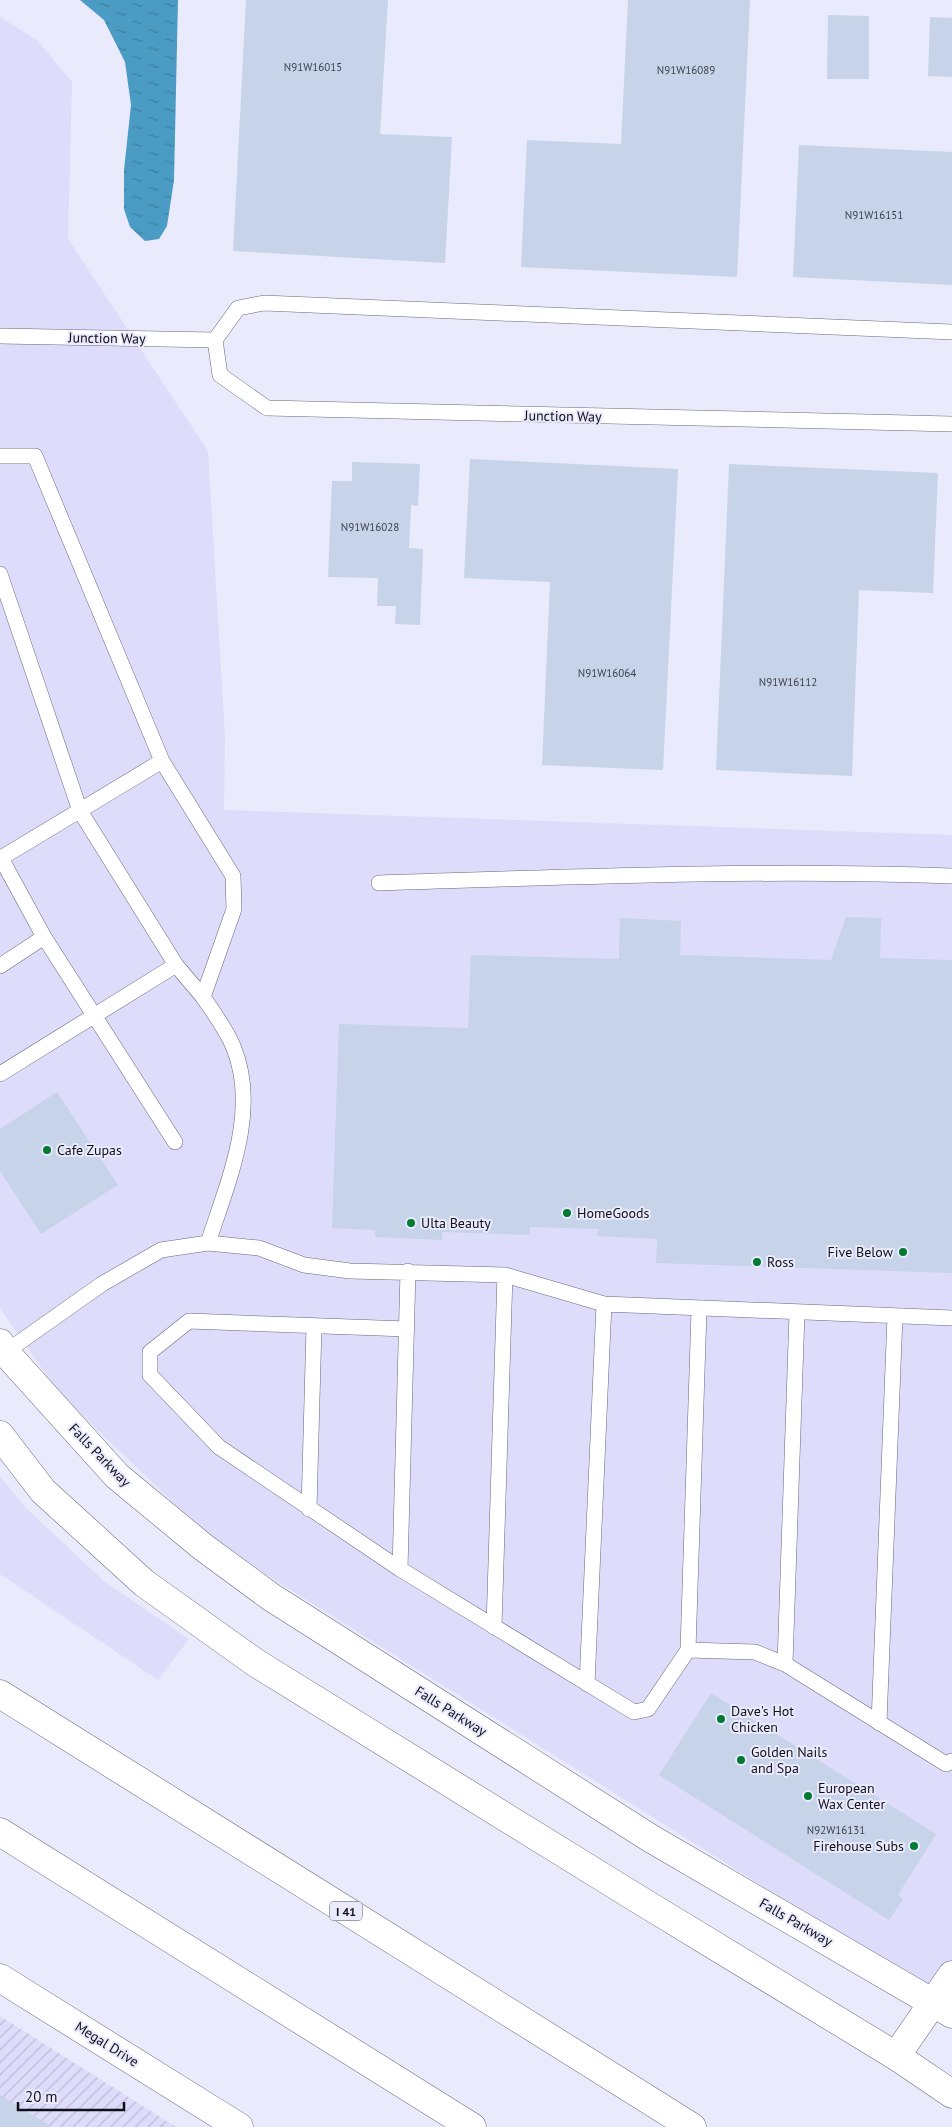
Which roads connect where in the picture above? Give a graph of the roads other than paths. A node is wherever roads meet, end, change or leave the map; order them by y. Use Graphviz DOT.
graph roads {
  1 [pos="952,332"];
  2 [pos="0,336"];
  3 [pos="215,340"];
  4 [pos="952,424"];
  5 [pos="0,456"];
  6 [pos="0,574"];
  7 [pos="162,761"];
  8 [pos="80,811"];
  9 [pos="0,857"];
  10 [pos="952,876"];
  11 [pos="379,883"];
  12 [pos="44,937"];
  13 [pos="176,965"];
  14 [pos="0,966"];
  15 [pos="203,996"];
  16 [pos="96,1015"];
  17 [pos="0,1074"];
  18 [pos="175,1142"];
  19 [pos="208,1243"];
  20 [pos="408,1271"];
  21 [pos="505,1275"];
  22 [pos="604,1304"];
  23 [pos="699,1310"];
  24 [pos="797,1313"];
  25 [pos="895,1316"];
  26 [pos="952,1318"];
  27 [pos="314,1326"];
  28 [pos="407,1329"];
  29 [pos="2,1350"];
  30 [pos="0,1436"];
  31 [pos="309,1508"];
  32 [pos="400,1569"];
  33 [pos="494,1627"];
  34 [pos="688,1650"];
  35 [pos="785,1664"];
  36 [pos="588,1684"];
  37 [pos="0,1694"];
  38 [pos="878,1723"];
  39 [pos="952,1761"];
  40 [pos="0,1832"];
  41 [pos="952,1975"];
  42 [pos="0,1978"];
  43 [pos="943,2008"];
  44 [pos="896,2056"];
  45 [pos="952,2094"];
  46 [pos="239,2127"];
  47 [pos="472,2127"];
  48 [pos="692,2127"];
  1 -- 3 [label="lane"];
  2 -- 3 [label="lane, Junction Way"];
  3 -- 4 [label="lane, Junction Way"];
  5 -- 7 [label="lane"];
  6 -- 8 [label="lane"];
  7 -- 8 [label="lane"];
  7 -- 15 [label="lane"];
  8 -- 9 [label="lane"];
  8 -- 13 [label="lane"];
  9 -- 12 [label="lane"];
  10 -- 11 [label="lane"];
  12 -- 14 [label="lane"];
  12 -- 16 [label="lane"];
  13 -- 15 [label="lane"];
  13 -- 16 [label="lane"];
  15 -- 19 [label="lane"];
  16 -- 17 [label="lane"];
  16 -- 18 [label="lane"];
  19 -- 20 [label="lane"];
  19 -- 29 [label="lane"];
  20 -- 21 [label="lane"];
  20 -- 28 [label="lane"];
  21 -- 22 [label="lane"];
  21 -- 33 [label="lane"];
  22 -- 23 [label="lane"];
  22 -- 36 [label="lane"];
  23 -- 24 [label="lane"];
  23 -- 34 [label="lane"];
  24 -- 25 [label="lane"];
  24 -- 35 [label="lane"];
  25 -- 26 [label="lane"];
  25 -- 38 [label="lane"];
  27 -- 28 [label="lane"];
  27 -- 31 [label="lane"];
  27 -- 31 [label="lane"];
  28 -- 32 [label="lane"];
  29 -- 43 [label="main road, Falls Parkway"];
  30 -- 44 [label="main road"];
  31 -- 32 [label="lane"];
  32 -- 33 [label="lane"];
  33 -- 36 [label="lane"];
  34 -- 35 [label="lane"];
  34 -- 36 [label="lane"];
  35 -- 38 [label="lane"];
  37 -- 48 [label="main road, I 41"];
  38 -- 39 [label="lane"];
  40 -- 47 [label="main road"];
  41 -- 43 [label="main road"];
  42 -- 46 [label="main road, Megal Drive"];
  43 -- 44 [label="main road"];
  44 -- 45 [label="main road"];
}
